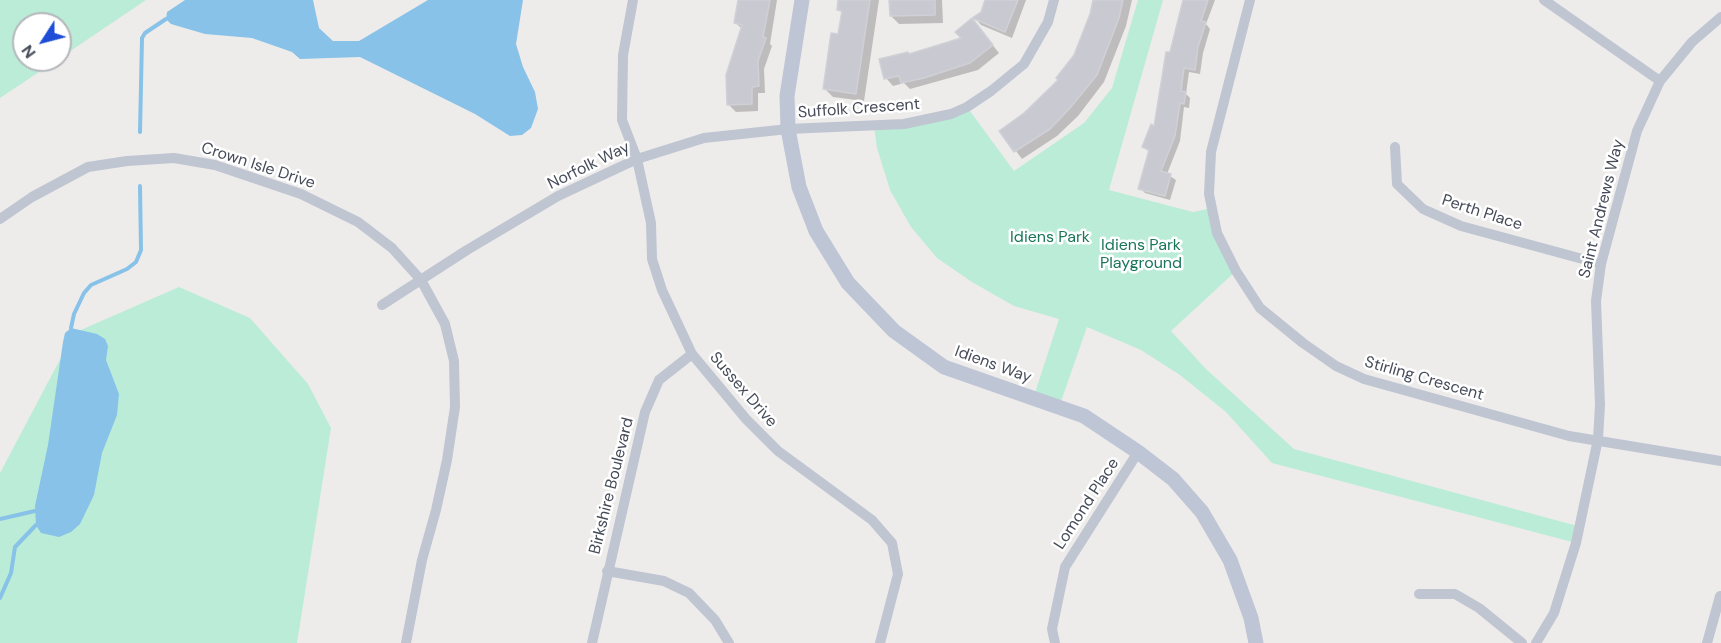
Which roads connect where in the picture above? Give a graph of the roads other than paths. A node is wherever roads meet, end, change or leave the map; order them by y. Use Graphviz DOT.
graph roads {
  1 [pos="633,0"];
  2 [pos="802,0"];
  3 [pos="1054,0"];
  4 [pos="1250,0"];
  5 [pos="1544,0"];
  6 [pos="1721,17"];
  7 [pos="1660,81"];
  8 [pos="788,129"];
  9 [pos="1395,147"];
  10 [pos="637,159"];
  11 [pos="0,219"];
  12 [pos="1601,264"];
  13 [pos="421,280"];
  14 [pos="382,305"];
  15 [pos="692,354"];
  16 [pos="1598,439"];
  17 [pos="1138,452"];
  18 [pos="1721,461"];
  19 [pos="607,571"];
  20 [pos="1419,594"];
  21 [pos="1720,596"];
  22 [pos="406,643"];
  23 [pos="592,643"];
  24 [pos="729,643"];
  25 [pos="880,643"];
  26 [pos="1055,643"];
  27 [pos="1256,643"];
  28 [pos="1522,643"];
  29 [pos="1536,643"];
  30 [pos="1707,643"];
  1 -- 10 [label="street, Sussex Drive"];
  2 -- 8 [label="street, Idiens Way"];
  3 -- 8 [label="street, Suffolk Crescent"];
  4 -- 16 [label="street, Stirling Crescent"];
  5 -- 7 [label="street"];
  6 -- 7 [label="street, Saint Andrews Way"];
  7 -- 12 [label="street, Saint Andrews Way"];
  8 -- 10 [label="street, Norfolk Way"];
  8 -- 17 [label="street, Idiens Way"];
  9 -- 12 [label="street, Perth Place"];
  10 -- 13 [label="street, Norfolk Way"];
  10 -- 15 [label="street, Sussex Drive"];
  11 -- 13 [label="street, Crown Isle Drive"];
  12 -- 16 [label="street, Saint Andrews Way"];
  13 -- 14 [label="street"];
  13 -- 22 [label="street, Crown Isle Drive"];
  15 -- 19 [label="street, Birkshire Boulevard"];
  15 -- 25 [label="street, Sussex Drive"];
  16 -- 18 [label="street, Stirling Crescent"];
  16 -- 29 [label="street, Saint Andrews Way"];
  17 -- 26 [label="street, Lomond Place"];
  17 -- 27 [label="street, Idiens Way"];
  19 -- 23 [label="street, Birkshire Boulevard"];
  19 -- 24 [label="street"];
  20 -- 28 [label="street"];
  21 -- 30 [label="street"];
}
